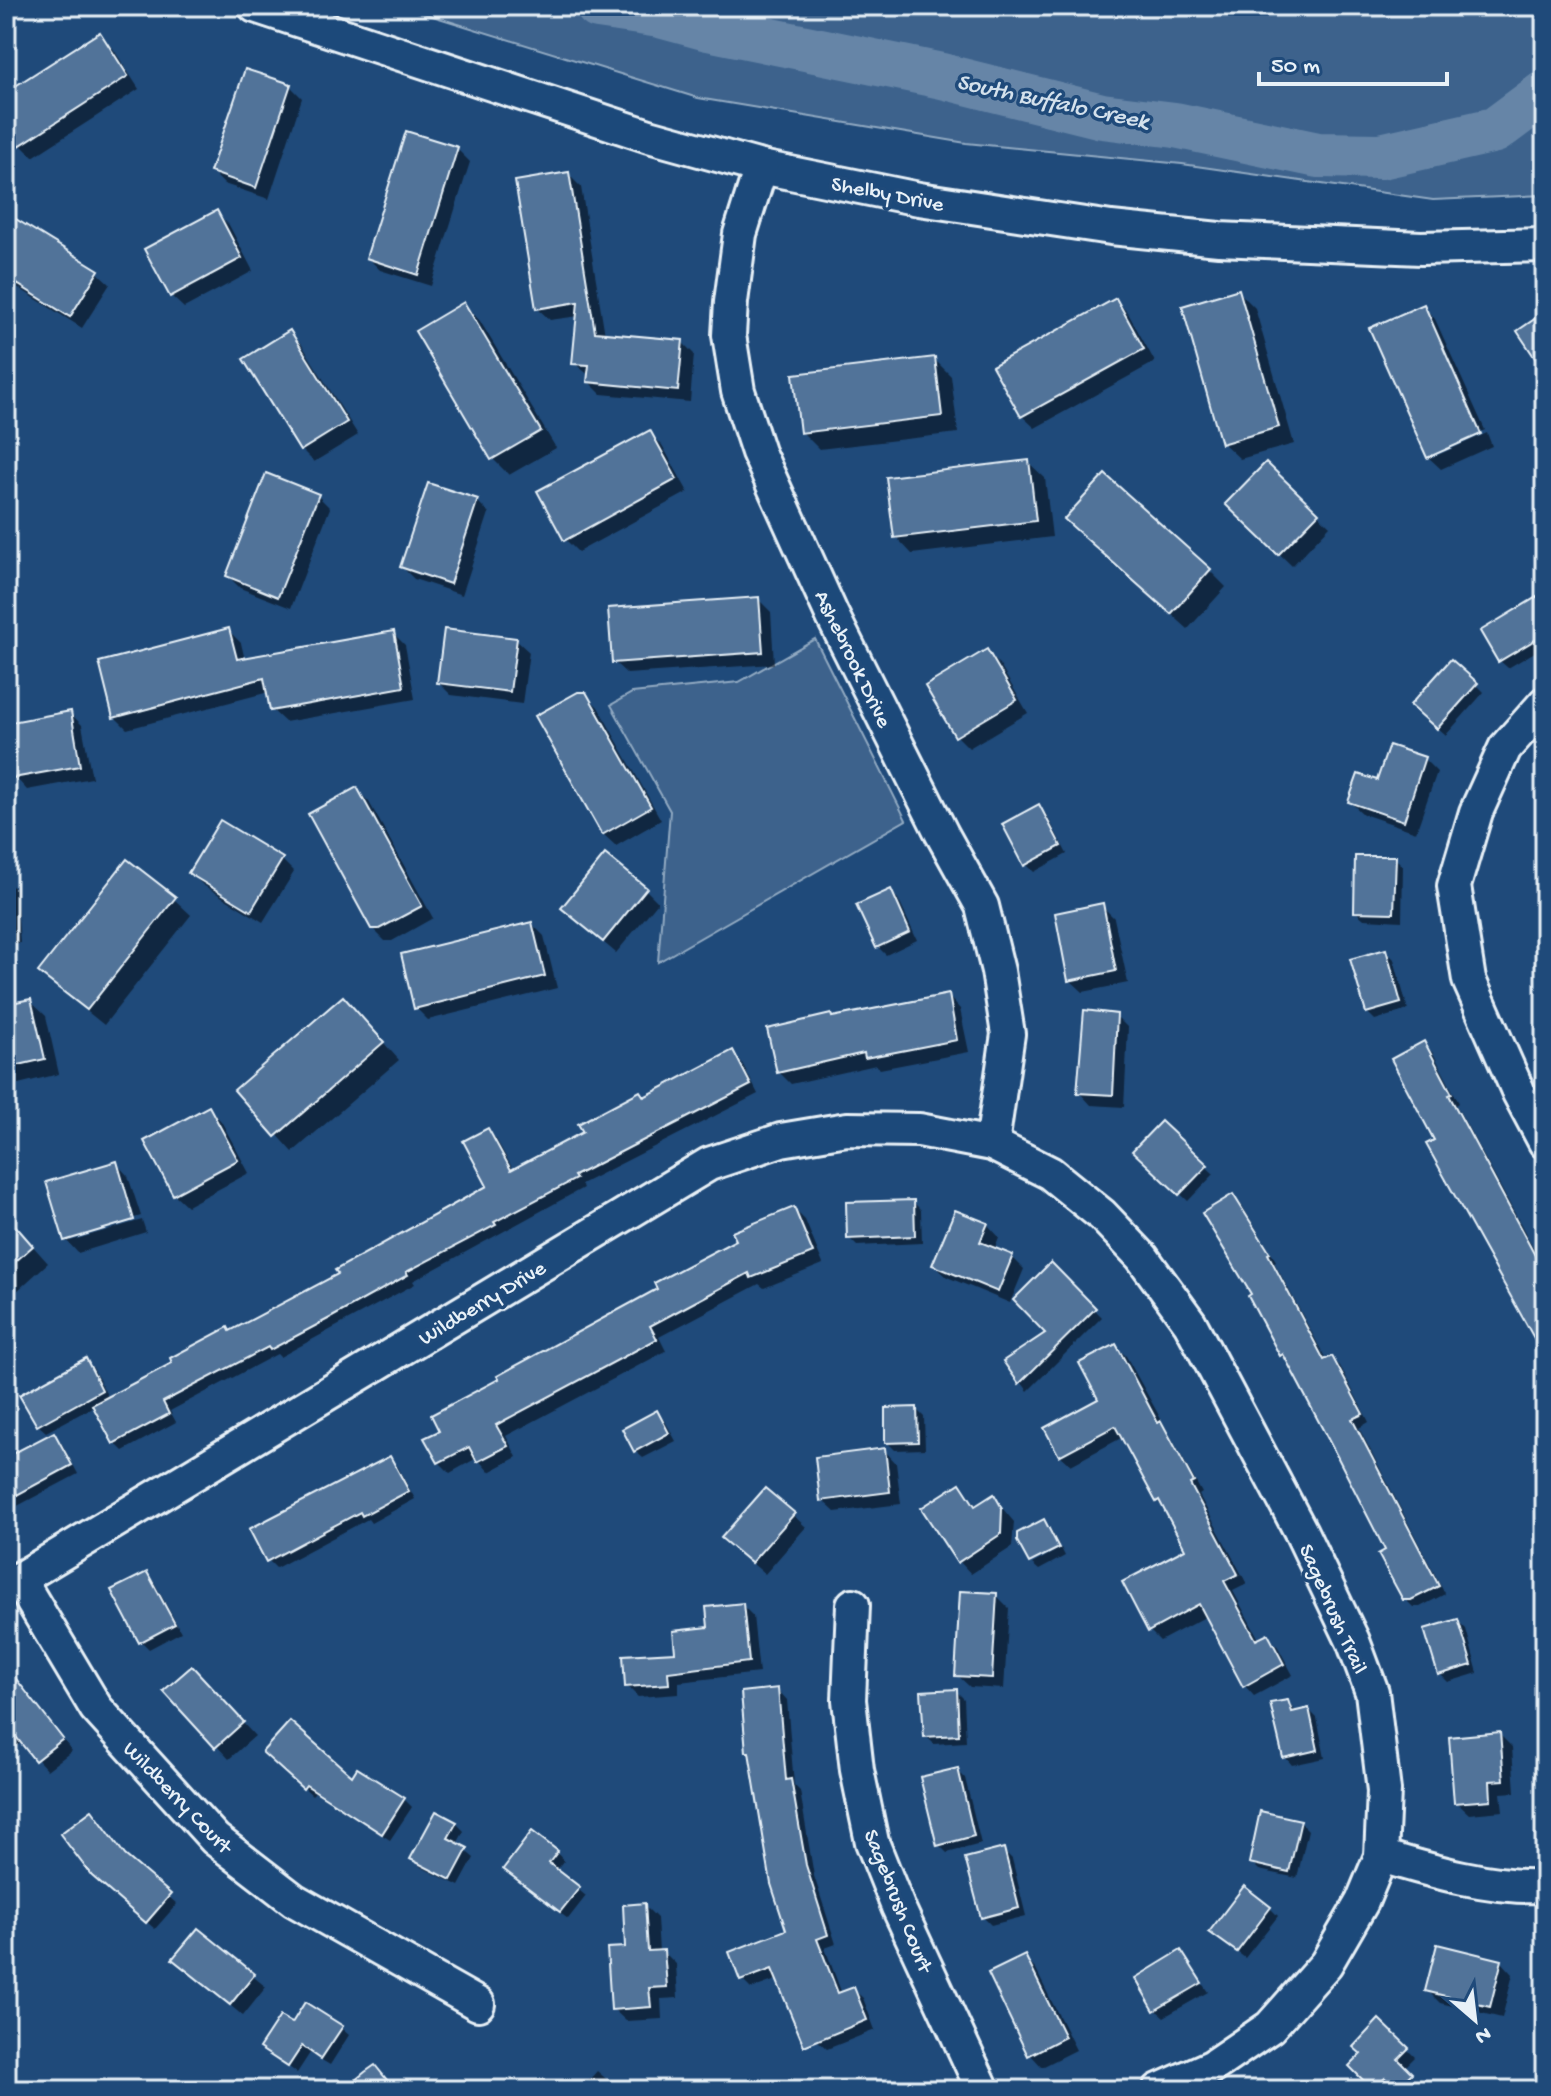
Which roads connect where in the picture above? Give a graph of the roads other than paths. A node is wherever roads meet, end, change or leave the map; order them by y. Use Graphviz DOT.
graph roads {
  1 [pos="255,6"];
  2 [pos="761,167"];
  3 [pos="1545,245"];
  4 [pos="1545,703"];
  5 [pos="1545,1142"];
  6 [pos="992,1144"];
  7 [pos="13,1583"];
  8 [pos="853,1605"];
  9 [pos="1381,1856"];
  10 [pos="1545,1886"];
  11 [pos="478,2004"];
  12 [pos="983,2090"];
  13 [pos="1159,2090"];
  1 -- 2 [label="street, Shelby Drive"];
  2 -- 3 [label="street, Shelby Drive"];
  2 -- 6 [label="street, Ashebrook Drive"];
  4 -- 5 [label="street"];
  6 -- 7 [label="street, Wildberry Drive"];
  6 -- 9 [label="street, Sagebrush Trail"];
  7 -- 11 [label="street, Wildberry Court"];
  8 -- 12 [label="street, Sagebrush Court"];
  9 -- 10 [label="street"];
  9 -- 13 [label="street, Sagebrush Trail"];
}
